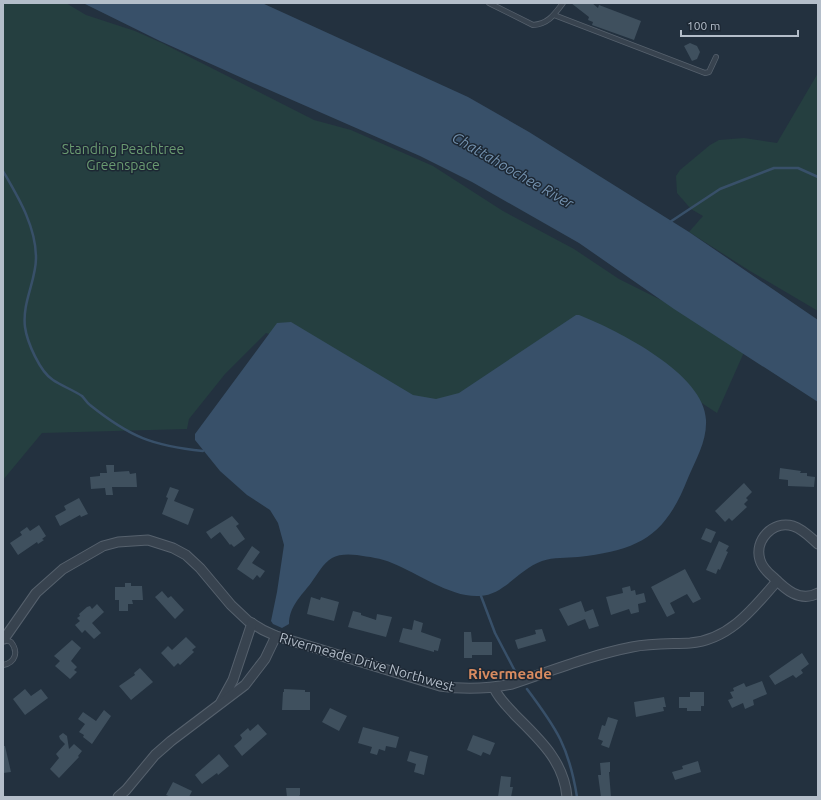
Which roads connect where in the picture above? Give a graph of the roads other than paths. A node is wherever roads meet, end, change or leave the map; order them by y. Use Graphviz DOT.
graph roads {
  1 [pos="489,3"];
  2 [pos="562,3"];
  3 [pos="554,15"];
  4 [pos="716,57"];
  5 [pos="818,544"];
  6 [pos="777,581"];
  7 [pos="818,593"];
  8 [pos="252,622"];
  9 [pos="276,636"];
  10 [pos="3,639"];
  11 [pos="3,665"];
  12 [pos="494,688"];
  13 [pos="221,702"];
  14 [pos="118,797"];
  15 [pos="567,797"];
  1 -- 3 [label="lane"];
  2 -- 3 [label="lane"];
  3 -- 4 [label="lane"];
  5 -- 6 [label="street"];
  6 -- 7 [label="street"];
  6 -- 12 [label="street, Rivermeade Drive Northwest"];
  8 -- 9 [label="street, Rivermeade Drive Northwest"];
  8 -- 10 [label="street, Rivermeade Drive Northwest"];
  8 -- 13 [label="street"];
  9 -- 12 [label="street, Rivermeade Drive Northwest"];
  9 -- 13 [label="street"];
  10 -- 11 [label="lane"];
  12 -- 15 [label="street"];
  13 -- 14 [label="street"];
}
